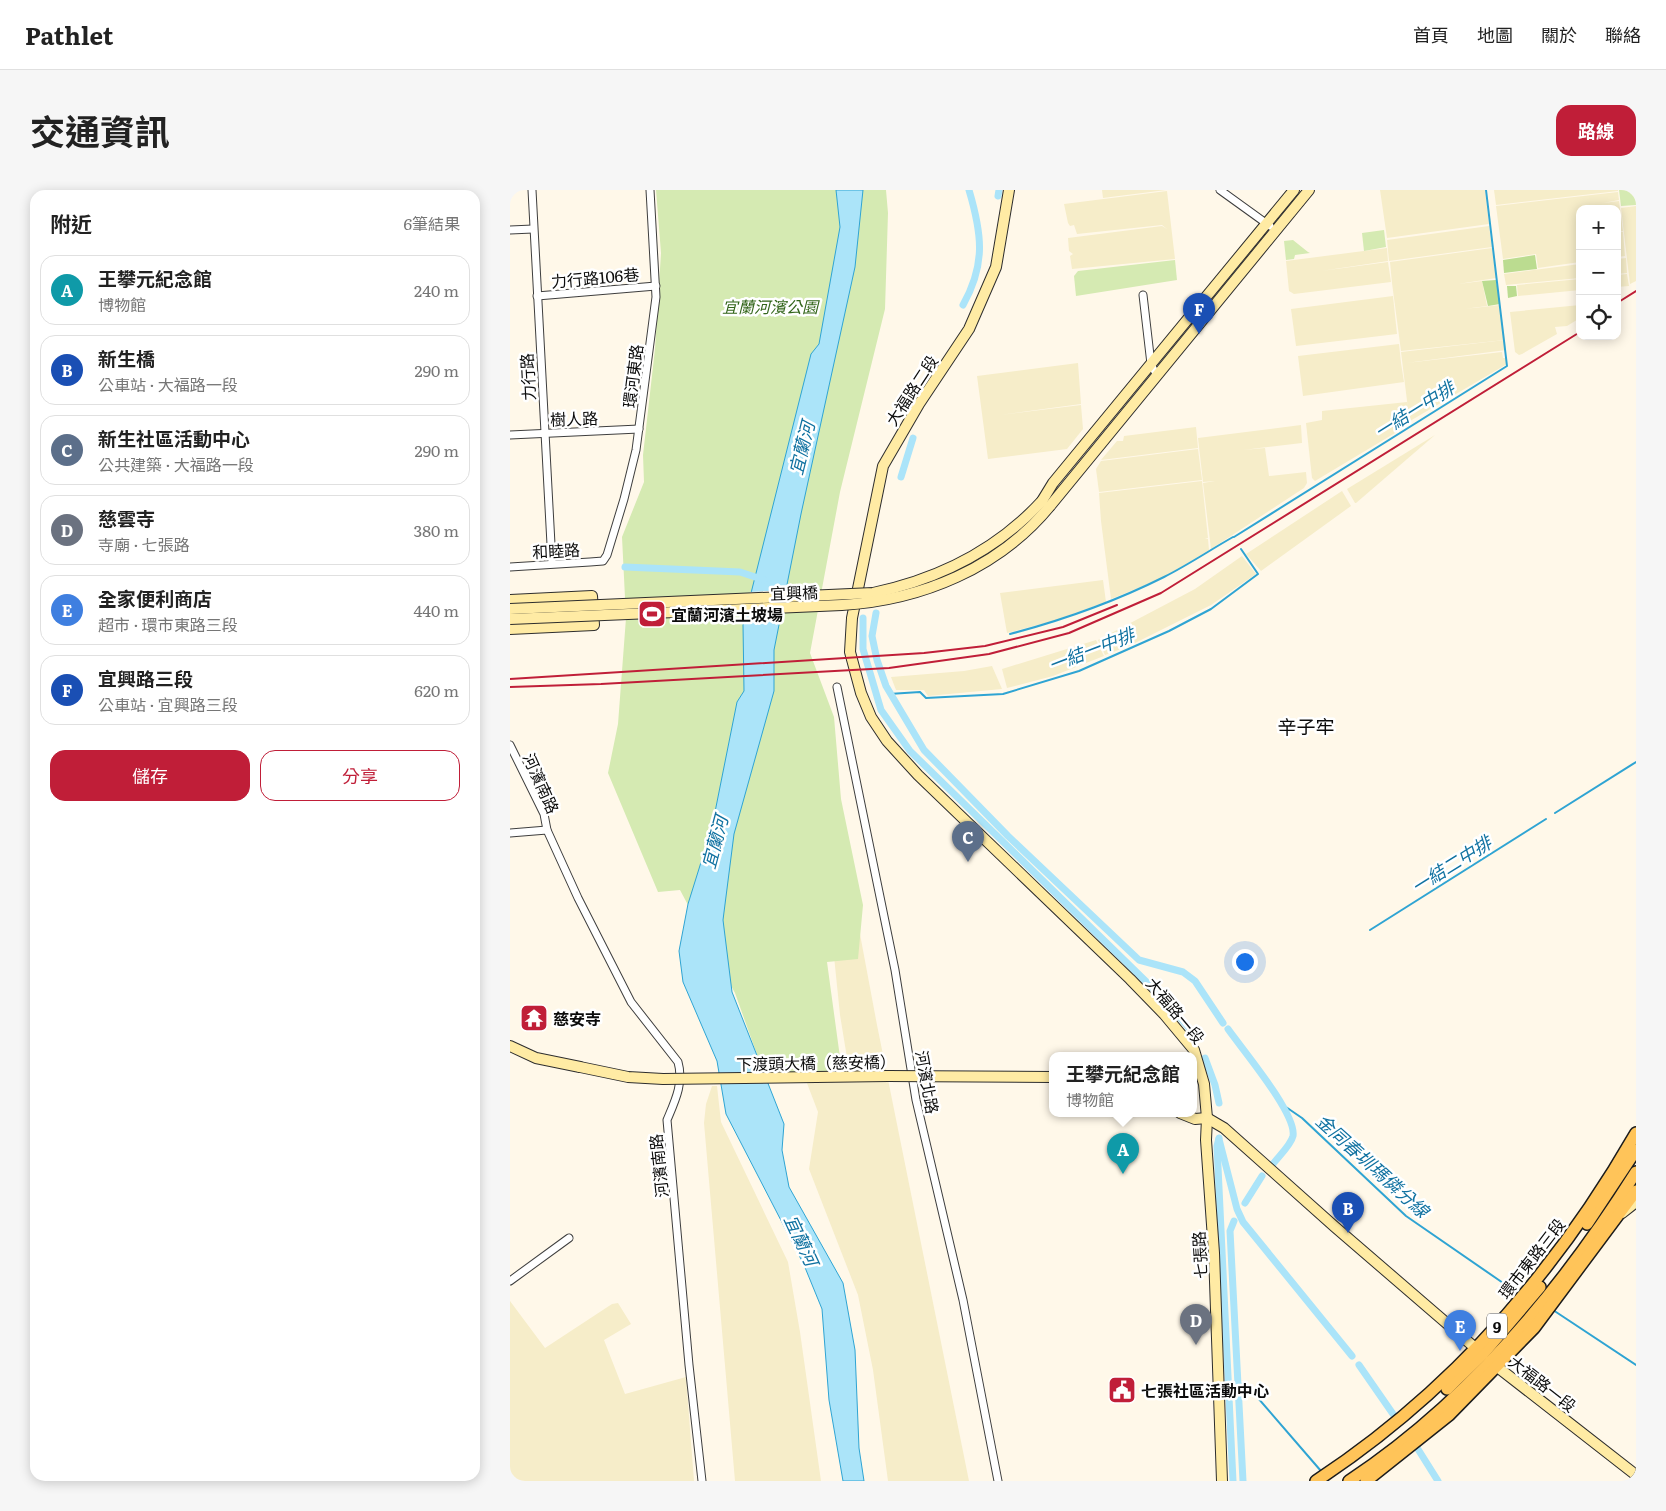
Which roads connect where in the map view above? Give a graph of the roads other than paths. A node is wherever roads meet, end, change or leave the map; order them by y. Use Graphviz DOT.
graph roads {
  1 [pos="532,190"];
  2 [pos="650,190"];
  3 [pos="1009,190"];
  4 [pos="1220,190"];
  5 [pos="1294,190"];
  6 [pos="1309,190"];
  7 [pos="1268,223"];
  8 [pos="533,229"];
  9 [pos="510,230"];
  10 [pos="1274,233"];
  11 [pos="656,286"];
  12 [pos="1143,295"];
  13 [pos="537,296"];
  14 [pos="1151,364"];
  15 [pos="1156,374"];
  16 [pos="639,429"];
  17 [pos="544,433"];
  18 [pos="510,435"];
  19 [pos="1046,503"];
  20 [pos="603,560"];
  21 [pos="552,563"];
  22 [pos="510,567"];
  23 [pos="510,600"];
  24 [pos="510,609"];
  25 [pos="853,612"];
  26 [pos="510,619"];
  27 [pos="510,629"];
  28 [pos="837,687"];
  29 [pos="510,745"];
  30 [pos="547,830"];
  31 [pos="510,833"];
  32 [pos="510,1046"];
  33 [pos="1195,1052"];
  34 [pos="1197,1060"];
  35 [pos="1049,1077"];
  36 [pos="1191,1117"];
  37 [pos="1207,1118"];
  38 [pos="1636,1135"];
  39 [pos="1636,1150"];
  40 [pos="1636,1172"];
  41 [pos="1636,1190"];
  42 [pos="1636,1202"];
  43 [pos="1621,1214"];
  44 [pos="1610,1227"];
  45 [pos="569,1238"];
  46 [pos="1581,1253"];
  47 [pos="510,1281"];
  48 [pos="1487,1358"];
  49 [pos="1636,1475"];
  50 [pos="702,1481"];
  51 [pos="998,1481"];
  52 [pos="1222,1481"];
  53 [pos="1316,1481"];
  54 [pos="1328,1481"];
  55 [pos="1349,1481"];
  56 [pos="1366,1481"];
  1 -- 8 [label="street, 力行路"];
  2 -- 11 [label="street, 環河東路"];
  3 -- 25 [label="street, 大福路二段"];
  4 -- 7 [label="street"];
  5 -- 7 [label="street"];
  6 -- 10 [label="street"];
  7 -- 10 [label="street"];
  7 -- 14 [label="street"];
  8 -- 9 [label="street"];
  8 -- 13 [label="street, 力行路"];
  10 -- 15 [label="street"];
  11 -- 13 [label="street, 力行路106巷"];
  11 -- 16 [label="street, 環河東路"];
  12 -- 14 [label="street"];
  13 -- 17 [label="street, 力行路"];
  14 -- 15 [label="street"];
  14 -- 19 [label="street"];
  15 -- 19 [label="street"];
  16 -- 17 [label="street, 樹人路"];
  16 -- 20 [label="street, 環河東路"];
  17 -- 18 [label="street, 樹人路"];
  17 -- 21 [label="street, 力行路"];
  19 -- 24 [label="street, 宜興橋, bridge"];
  19 -- 26 [label="street, 宜興橋, bridge"];
  20 -- 21 [label="street, 和睦路"];
  21 -- 22 [label="street, 和睦路"];
  23 -- 27 [label="street"];
  25 -- 33 [label="street, 大福路一段"];
  28 -- 51 [label="street, 河濱北路"];
  29 -- 30 [label="street, 河濱南路"];
  30 -- 31 [label="street"];
  30 -- 50 [label="street, 河濱南路"];
  32 -- 35 [label="street, 下渡頭大橋（慈安橋）, bridge"];
  34 -- 37 [label="street, 大福路一段"];
  36 -- 37 [label="street"];
  37 -- 48 [label="street, 大福路一段"];
  37 -- 52 [label="street, 七張路"];
  38 -- 48 [label="main road, 環市東路三段 / 9"];
  39 -- 48 [label="main road, 環市東路三段 / 9"];
  40 -- 46 [label="main road, 環市東路三段 / 9"];
  41 -- 43 [label="main road, 環市東路三段 / 9"];
  42 -- 43 [label="street"];
  43 -- 44 [label="main road, 環市東路三段 / 9"];
  44 -- 46 [label="main road"];
  44 -- 48 [label="main road, 環市東路三段 / 9"];
  45 -- 47 [label="street"];
  46 -- 48 [label="main road, 環市東路三段 / 9"];
  48 -- 49 [label="street, 大福路一段"];
  48 -- 53 [label="main road, 環市東路三段 / 9"];
  48 -- 54 [label="main road, 環市東路三段 / 9"];
  48 -- 55 [label="main road, 環市東路三段 / 9"];
  48 -- 56 [label="main road, 環市東路三段 / 9"];
}
